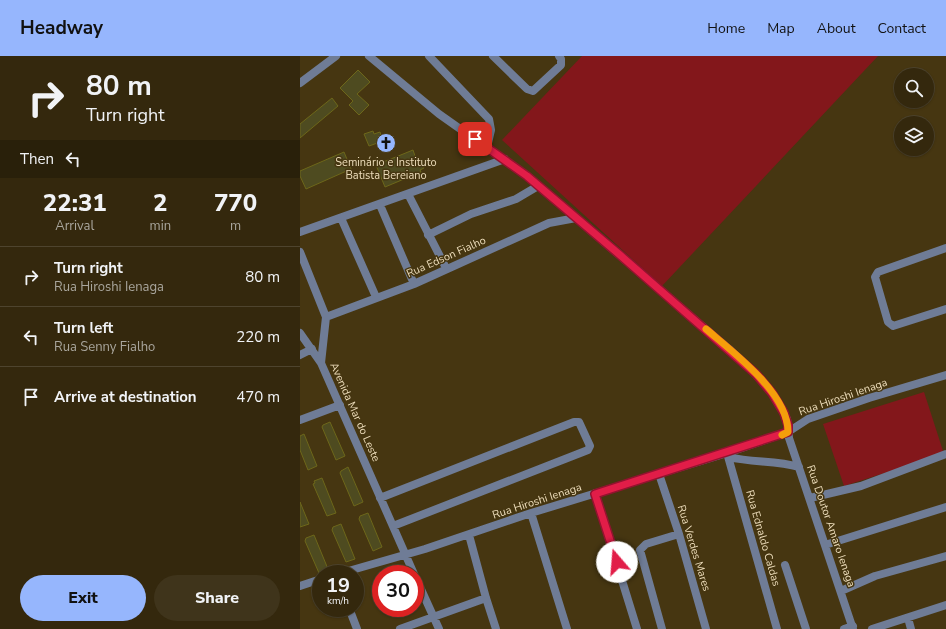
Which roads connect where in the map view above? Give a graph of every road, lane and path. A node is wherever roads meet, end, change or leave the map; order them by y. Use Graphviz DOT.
graph roads {
  1 [pos="336,56"];
  2 [pos="369,56"];
  3 [pos="429,56"];
  4 [pos="494,56"];
  5 [pos="559,56"];
  6 [pos="300,83"];
  7 [pos="486,147"];
  8 [pos="505,159"];
  9 [pos="538,186"];
  10 [pos="408,194"];
  11 [pos="380,204"];
  12 [pos="341,218"];
  13 [pos="576,218"];
  14 [pos="300,232"];
  15 [pos="428,235"];
  16 [pos="946,248"];
  17 [pos="300,252"];
  18 [pos="446,268"];
  19 [pos="414,284"];
  20 [pos="376,298"];
  21 [pos="946,309"];
  22 [pos="326,317"];
  23 [pos="300,333"];
  24 [pos="312,349"];
  25 [pos="300,355"];
  26 [pos="321,363"];
  27 [pos="946,375"];
  28 [pos="340,405"];
  29 [pos="300,420"];
  30 [pos="788,432"];
  31 [pos="946,454"];
  32 [pos="728,455"];
  33 [pos="799,467"];
  34 [pos="659,474"];
  35 [pos="595,494"];
  36 [pos="380,498"];
  37 [pos="810,498"];
  38 [pos="946,507"];
  39 [pos="531,513"];
  40 [pos="393,526"];
  41 [pos="679,534"];
  42 [pos="469,535"];
  43 [pos="825,545"];
  44 [pos="405,554"];
  45 [pos="946,556"];
  46 [pos="410,565"];
  47 [pos="785,565"];
  48 [pos="364,566"];
  49 [pos="312,582"];
  50 [pos="300,586"];
  51 [pos="841,591"];
  52 [pos="424,596"];
  53 [pos="486,598"];
  54 [pos="946,605"];
  55 [pos="352,617"];
  56 [pos="434,617"];
  57 [pos="908,618"];
  58 [pos="854,628"];
  59 [pos="357,629"];
  60 [pos="400,629"];
  61 [pos="439,629"];
  62 [pos="496,629"];
  63 [pos="567,629"];
  64 [pos="637,629"];
  65 [pos="662,629"];
  66 [pos="706,629"];
  67 [pos="777,629"];
  68 [pos="806,629"];
  69 [pos="844,629"];
  70 [pos="872,629"];
  71 [pos="912,629"];
  1 -- 6 [label="street"];
  2 -- 7 [label="street, Rua Doutor Amaro Ienaga"];
  3 -- 7 [label="street"];
  4 -- 5 [label="street"];
  7 -- 8 [label="street, Rua Doutor Amaro Ienaga"];
  8 -- 9 [label="street, Rua Doutor Amaro Ienaga"];
  8 -- 10 [label="street"];
  9 -- 13 [label="street, Rua Doutor Amaro Ienaga"];
  9 -- 15 [label="street"];
  10 -- 11 [label="street"];
  10 -- 15 [label="street"];
  11 -- 12 [label="street"];
  11 -- 19 [label="street"];
  12 -- 14 [label="street"];
  12 -- 20 [label="street"];
  13 -- 18 [label="street, Rua Edson Fialho"];
  13 -- 30 [label="street, Rua Doutor Amaro Ienaga"];
  15 -- 18 [label="street"];
  16 -- 21 [label="street"];
  17 -- 22 [label="street, Avenida Mar do Leste"];
  18 -- 19 [label="street, Rua Edson Fialho"];
  19 -- 20 [label="street, Rua Edson Fialho"];
  20 -- 22 [label="street, Rua Edson Fialho"];
  22 -- 26 [label="street, Avenida Mar do Leste"];
  23 -- 24 [label="street"];
  24 -- 25 [label="street"];
  24 -- 26 [label="street"];
  26 -- 28 [label="street, Avenida Mar do Leste"];
  27 -- 30 [label="street, Rua Hiroshi Ienaga"];
  28 -- 29 [label="street"];
  28 -- 36 [label="street, Avenida Mar do Leste"];
  30 -- 32 [label="street, Rua Hiroshi Ienaga"];
  30 -- 33 [label="street, Rua Doutor Amaro Ienaga"];
  31 -- 37 [label="street"];
  32 -- 33 [label="street"];
  32 -- 34 [label="street, Rua Hiroshi Ienaga"];
  32 -- 67 [label="street, Rua Ednaldo Caldas"];
  33 -- 37 [label="street, Rua Doutor Amaro Ienaga"];
  34 -- 35 [label="street, Rua Hiroshi Ienaga"];
  34 -- 41 [label="street, Rua Verdes Mares"];
  35 -- 39 [label="street, Rua Hiroshi Ienaga"];
  35 -- 64 [label="street"];
  36 -- 40 [label="street, Avenida Mar do Leste"];
  36 -- 40 [label="street"];
  37 -- 43 [label="street, Rua Doutor Amaro Ienaga"];
  38 -- 43 [label="street"];
  39 -- 42 [label="street, Rua Hiroshi Ienaga"];
  39 -- 63 [label="street"];
  40 -- 44 [label="street, Avenida Mar do Leste"];
  41 -- 65 [label="street"];
  41 -- 66 [label="street, Rua Verdes Mares"];
  42 -- 44 [label="street, Rua Hiroshi Ienaga"];
  42 -- 53 [label="street"];
  43 -- 51 [label="street, Rua Doutor Amaro Ienaga"];
  44 -- 46 [label="street, Avenida Mar do Leste"];
  44 -- 48 [label="street, Rua Hiroshi Ienaga"];
  45 -- 51 [label="street"];
  47 -- 68 [label="street"];
  49 -- 50 [label="street"];
  51 -- 58 [label="street, Rua Doutor Amaro Ienaga"];
  52 -- 56 [label="street, Avenida Mar do Leste"];
  53 -- 56 [label="street"];
  53 -- 62 [label="street"];
  54 -- 57 [label="street"];
  55 -- 59 [label="street"];
  56 -- 60 [label="street"];
  56 -- 61 [label="street, Avenida Mar do Leste"];
  57 -- 70 [label="street"];
  57 -- 71 [label="street"];
  58 -- 69 [label="street"];
}
